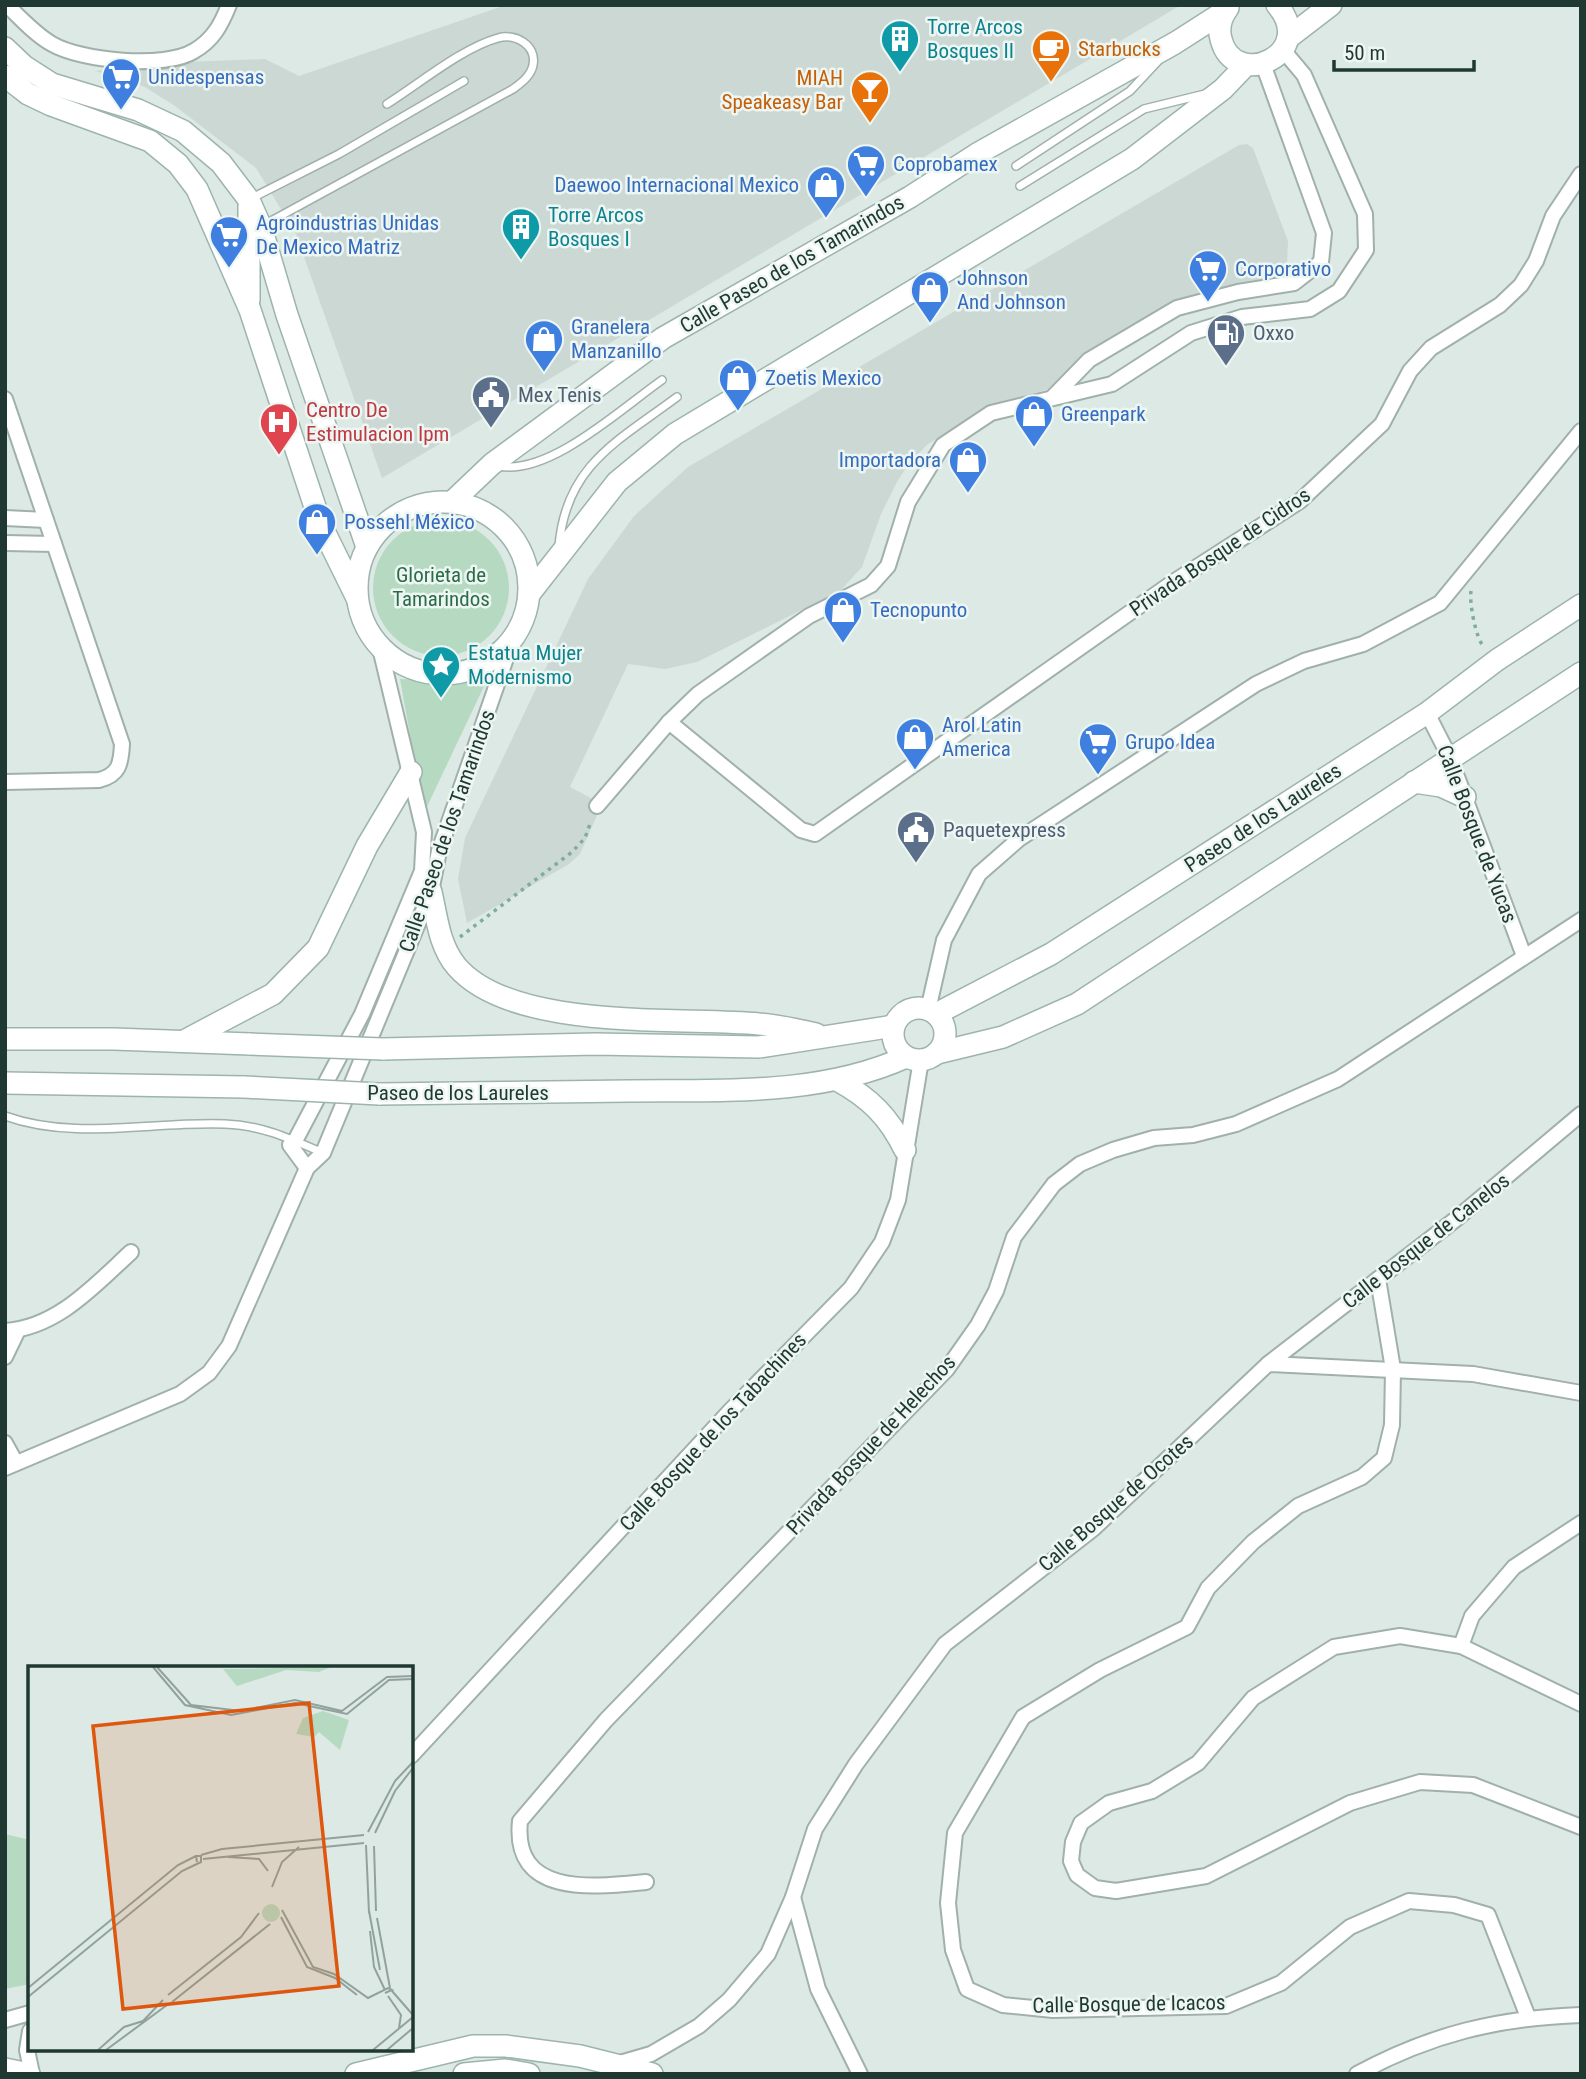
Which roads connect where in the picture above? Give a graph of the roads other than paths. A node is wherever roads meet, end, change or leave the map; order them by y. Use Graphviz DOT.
graph roads {
  1 [pos="7,5"];
  2 [pos="229,5"];
  3 [pos="1277,5"];
  4 [pos="1331,5"];
  5 [pos="1228,8"];
  6 [pos="1175,43"];
  7 [pos="1286,44"];
  8 [pos="5,48"];
  9 [pos="1254,64"];
  10 [pos="5,76"];
  11 [pos="464,80"];
  12 [pos="1223,89"];
  13 [pos="387,104"];
  14 [pos="1016,166"];
  15 [pos="1581,174"];
  16 [pos="1020,186"];
  17 [pos="249,200"];
  18 [pos="261,227"];
  19 [pos="287,315"];
  20 [pos="252,318"];
  21 [pos="662,380"];
  22 [pos="677,397"];
  23 [pos="1052,398"];
  24 [pos="5,399"];
  25 [pos="1581,432"];
  26 [pos="492,464"];
  27 [pos="452,502"];
  28 [pos="5,518"];
  29 [pos="46,520"];
  30 [pos="5,543"];
  31 [pos="54,544"];
  32 [pos="367,547"];
  33 [pos="558,557"];
  34 [pos="530,593"];
  35 [pos="357,598"];
  36 [pos="1581,605"];
  37 [pos="512,641"];
  38 [pos="380,648"];
  39 [pos="1581,673"];
  40 [pos="1427,713"];
  41 [pos="669,722"];
  42 [pos="1450,758"];
  43 [pos="411,772"];
  44 [pos="5,782"];
  45 [pos="1414,782"];
  46 [pos="1465,797"];
  47 [pos="597,806"];
  48 [pos="431,892"];
  49 [pos="1581,920"];
  50 [pos="1524,957"];
  51 [pos="932,1012"];
  52 [pos="894,1026"];
  53 [pos="836,1037"];
  54 [pos="5,1039"];
  55 [pos="184,1041"];
  56 [pos="921,1057"];
  57 [pos="837,1080"];
  58 [pos="5,1083"];
  59 [pos="1581,1114"];
  60 [pos="5,1116"];
  61 [pos="295,1141"];
  62 [pos="905,1150"];
  63 [pos="323,1153"];
  64 [pos="307,1168"];
  65 [pos="131,1252"];
  66 [pos="1378,1279"];
  67 [pos="12,1331"];
  68 [pos="5,1357"];
  69 [pos="1269,1364"];
  70 [pos="1393,1369"];
  71 [pos="1581,1393"];
  72 [pos="5,1443"];
  73 [pos="11,1465"];
  74 [pos="1581,1523"];
  75 [pos="1461,1646"];
  76 [pos="1581,1704"];
  77 [pos="413,1754"];
  78 [pos="1581,1827"];
  79 [pos="646,1882"];
  80 [pos="793,1897"];
  81 [pos="28,2014"];
  82 [pos="1581,2015"];
  83 [pos="1528,2017"];
  84 [pos="5,2020"];
  85 [pos="28,2044"];
  86 [pos="616,2064"];
  87 [pos="5,2068"];
  88 [pos="474,2073"];
  89 [pos="31,2074"];
  90 [pos="356,2074"];
  91 [pos="529,2074"];
  92 [pos="652,2074"];
  93 [pos="860,2074"];
  94 [pos="1357,2074"];
  1 -- 2 [label="street"];
  3 -- 7 [label="main road"];
  4 -- 7 [label="main road"];
  5 -- 6 [label="main road, Calle Paseo de los Tamarindos"];
  5 -- 9 [label="main road"];
  6 -- 14 [label="lane"];
  6 -- 26 [label="main road, Calle Paseo de los Tamarindos"];
  7 -- 9 [label="main road"];
  7 -- 23 [label="street"];
  8 -- 17 [label="main road"];
  9 -- 12 [label="main road"];
  9 -- 23 [label="street"];
  10 -- 20 [label="main road"];
  11 -- 17 [label="lane"];
  12 -- 16 [label="lane"];
  12 -- 33 [label="main road"];
  13 -- 18 [label="lane"];
  15 -- 41 [label="street, Privada Bosque de Cidros"];
  17 -- 18 [label="main road"];
  17 -- 20 [label="main road"];
  18 -- 19 [label="main road"];
  19 -- 20 [label="main road"];
  19 -- 32 [label="main road"];
  20 -- 35 [label="main road"];
  21 -- 26 [label="lane"];
  22 -- 33 [label="lane"];
  23 -- 41 [label="street"];
  24 -- 29 [label="street"];
  25 -- 51 [label="street"];
  26 -- 27 [label="main road, Calle Paseo de los Tamarindos"];
  27 -- 32 [label="main road"];
  27 -- 34 [label="main road"];
  28 -- 29 [label="street"];
  29 -- 31 [label="street"];
  30 -- 31 [label="street"];
  31 -- 44 [label="street"];
  32 -- 35 [label="main road"];
  33 -- 34 [label="main road"];
  34 -- 37 [label="main road"];
  35 -- 38 [label="main road"];
  36 -- 40 [label="main road, Paseo de los Laureles"];
  37 -- 38 [label="main road"];
  37 -- 48 [label="street, Calle Paseo de los Tamarindos"];
  38 -- 43 [label="street, Calle Paseo de los Tamarindos"];
  39 -- 42 [label="main road, Paseo de los Laureles"];
  40 -- 42 [label="street, Calle Bosque de Yucas"];
  40 -- 51 [label="main road, Paseo de los Laureles"];
  41 -- 47 [label="street"];
  42 -- 45 [label="main road, Paseo de los Laureles"];
  42 -- 46 [label="street, Calle Bosque de Yucas"];
  43 -- 55 [label="main road"];
  43 -- 61 [label="street, Calle Paseo de los Tamarindos"];
  45 -- 46 [label="main road"];
  45 -- 56 [label="main road, Paseo de los Laureles"];
  46 -- 50 [label="street, Calle Bosque de Yucas"];
  48 -- 53 [label="main road"];
  48 -- 63 [label="street, Calle Paseo de los Tamarindos"];
  49 -- 50 [label="street, Privada Bosque de Helechos"];
  50 -- 79 [label="street, Privada Bosque de Helechos"];
  51 -- 52 [label="main road"];
  51 -- 56 [label="main road"];
  52 -- 53 [label="main road, Paseo de los Laureles"];
  52 -- 56 [label="main road"];
  53 -- 55 [label="main road, Paseo de los Laureles, bridge"];
  54 -- 55 [label="main road, Paseo de los Laureles"];
  56 -- 57 [label="main road, Paseo de los Laureles"];
  56 -- 62 [label="street, Calle Bosque de los Tabachines"];
  57 -- 58 [label="main road, Paseo de los Laureles, bridge"];
  57 -- 62 [label="main road"];
  59 -- 66 [label="street, Calle Bosque de Canelos"];
  60 -- 61 [label="lane"];
  61 -- 63 [label="lane"];
  61 -- 64 [label="street"];
  62 -- 77 [label="street, Calle Bosque de los Tabachines"];
  63 -- 64 [label="street, Calle Paseo de los Tamarindos"];
  64 -- 73 [label="street, Calle Paseo de los Tamarindos"];
  65 -- 67 [label="street"];
  66 -- 69 [label="street, Calle Bosque de Canelos"];
  66 -- 70 [label="street"];
  67 -- 68 [label="street"];
  69 -- 70 [label="street"];
  69 -- 80 [label="street, Calle Bosque de Ocotes"];
  70 -- 71 [label="street"];
  70 -- 83 [label="street, Calle Bosque de Icacos"];
  72 -- 73 [label="street"];
  74 -- 75 [label="street"];
  75 -- 76 [label="street"];
  75 -- 78 [label="street"];
  80 -- 86 [label="street, Calle Bosque de Ocotes"];
  80 -- 93 [label="street"];
  81 -- 84 [label="street"];
  82 -- 83 [label="street"];
  83 -- 94 [label="street"];
  85 -- 89 [label="street"];
  86 -- 90 [label="main road"];
  86 -- 92 [label="main road"];
  87 -- 89 [label="main road"];
  88 -- 91 [label="main road"];
}
